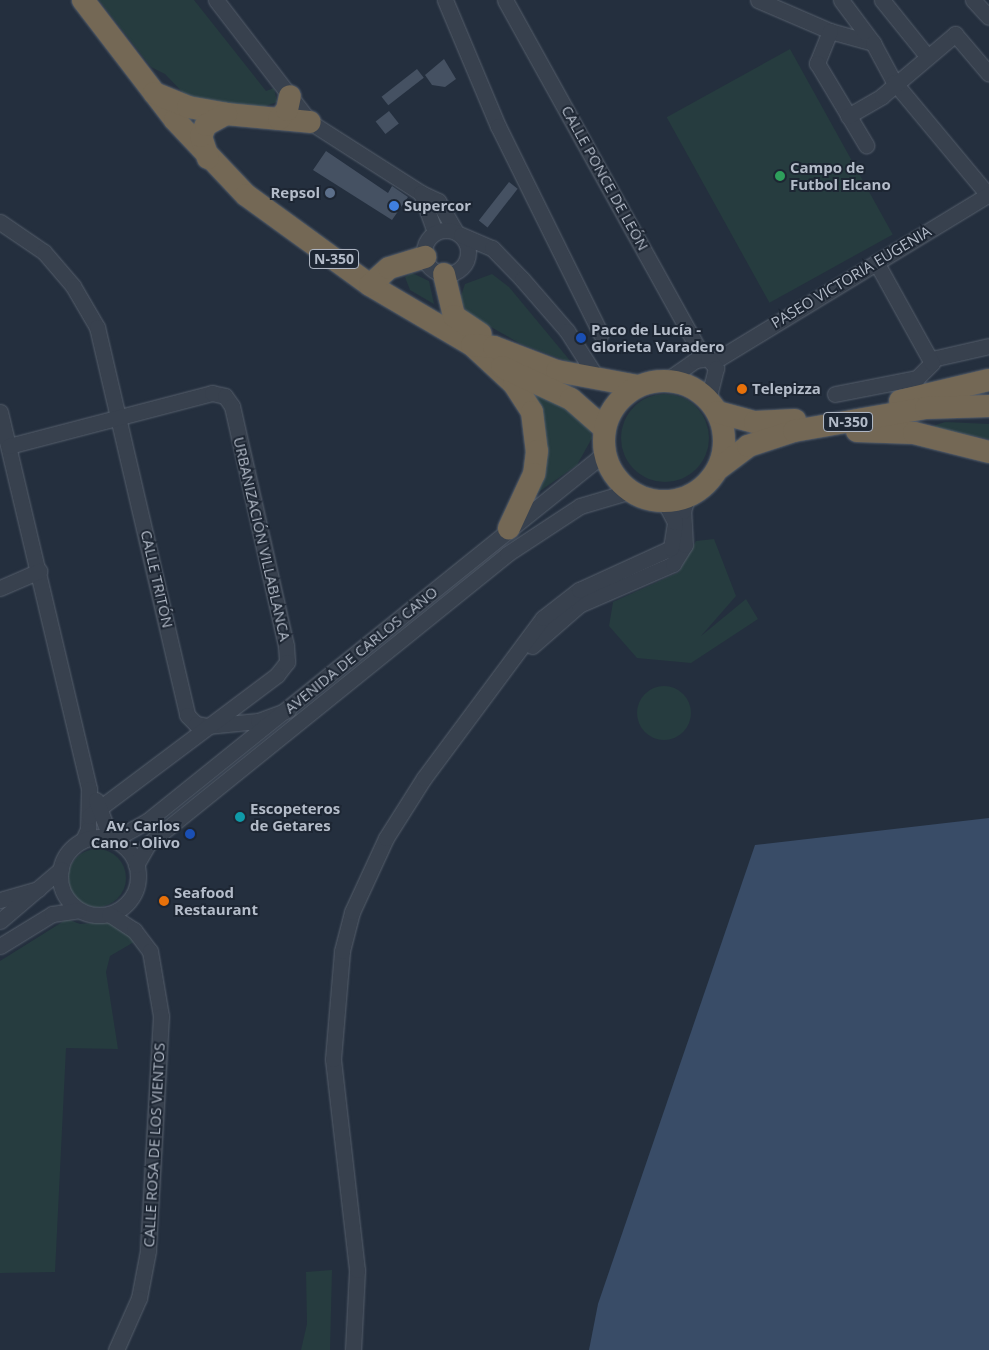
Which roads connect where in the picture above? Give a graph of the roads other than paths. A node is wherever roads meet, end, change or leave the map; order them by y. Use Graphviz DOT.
graph roads {
  1 [pos="84,0"];
  2 [pos="216,0"];
  3 [pos="445,0"];
  4 [pos="505,0"];
  5 [pos="841,0"];
  6 [pos="882,0"];
  7 [pos="973,0"];
  8 [pos="769,2"];
  9 [pos="989,18"];
  10 [pos="830,31"];
  11 [pos="873,43"];
  12 [pos="927,56"];
  13 [pos="989,74"];
  14 [pos="894,82"];
  15 [pos="153,93"];
  16 [pos="290,96"];
  17 [pos="226,114"];
  18 [pos="848,116"];
  19 [pos="279,119"];
  20 [pos="310,122"];
  21 [pos="866,145"];
  22 [pos="208,158"];
  23 [pos="421,193"];
  24 [pos="988,194"];
  25 [pos="0,222"];
  26 [pos="435,232"];
  27 [pos="458,233"];
  28 [pos="425,257"];
  29 [pos="876,262"];
  30 [pos="444,274"];
  31 [pos="370,284"];
  32 [pos="601,334"];
  33 [pos="989,346"];
  34 [pos="485,351"];
  35 [pos="932,359"];
  36 [pos="708,360"];
  37 [pos="667,380"];
  38 [pos="989,380"];
  39 [pos="599,381"];
  40 [pos="638,386"];
  41 [pos="835,394"];
  42 [pos="989,400"];
  43 [pos="900,402"];
  44 [pos="713,405"];
  45 [pos="989,406"];
  46 [pos="0,412"];
  47 [pos="121,420"];
  48 [pos="604,430"];
  49 [pos="794,432"];
  50 [pos="9,446"];
  51 [pos="989,452"];
  52 [pos="605,453"];
  53 [pos="718,469"];
  54 [pos="631,492"];
  55 [pos="688,496"];
  56 [pos="664,501"];
  57 [pos="509,528"];
  58 [pos="39,570"];
  59 [pos="0,588"];
  60 [pos="506,671"];
  61 [pos="288,710"];
  62 [pos="207,726"];
  63 [pos="94,813"];
  64 [pos="112,839"];
  65 [pos="83,840"];
  66 [pos="136,865"];
  67 [pos="61,869"];
  68 [pos="40,889"];
  69 [pos="0,900"];
  70 [pos="130,900"];
  71 [pos="79,910"];
  72 [pos="109,914"];
  73 [pos="0,921"];
  74 [pos="142,938"];
  75 [pos="0,946"];
  76 [pos="116,1350"];
  77 [pos="354,1350"];
  1 -- 15 [label="highway, N-350"];
  2 -- 16 [label="street"];
  3 -- 32 [label="street"];
  4 -- 36 [label="street, CALLE PONCE DE LEÓN"];
  5 -- 11 [label="street"];
  6 -- 12 [label="street"];
  7 -- 9 [label="street"];
  8 -- 10 [label="street"];
  10 -- 11 [label="street"];
  10 -- 18 [label="street"];
  11 -- 14 [label="street"];
  12 -- 13 [label="street"];
  12 -- 14 [label="street"];
  14 -- 18 [label="street"];
  14 -- 24 [label="street"];
  15 -- 17 [label="highway"];
  15 -- 22 [label="highway, N-350"];
  16 -- 19 [label="highway"];
  16 -- 20 [label="street"];
  17 -- 19 [label="highway"];
  17 -- 22 [label="highway"];
  18 -- 21 [label="street"];
  19 -- 20 [label="highway"];
  20 -- 23 [label="street"];
  22 -- 31 [label="highway, N-350"];
  23 -- 26 [label="street"];
  23 -- 27 [label="street"];
  24 -- 29 [label="street, PASEO VICTORIA EUGENIA"];
  25 -- 47 [label="street, CALLE TRITÓN"];
  26 -- 27 [label="street"];
  26 -- 28 [label="street"];
  27 -- 30 [label="street"];
  27 -- 39 [label="street"];
  28 -- 30 [label="street"];
  28 -- 31 [label="highway"];
  29 -- 35 [label="street"];
  29 -- 36 [label="street, PASEO VICTORIA EUGENIA"];
  30 -- 34 [label="highway"];
  31 -- 34 [label="highway, N-350"];
  33 -- 35 [label="street"];
  34 -- 39 [label="highway, N-350"];
  34 -- 48 [label="highway, N-350"];
  34 -- 57 [label="highway"];
  35 -- 41 [label="street"];
  36 -- 37 [label="street, PASEO VICTORIA EUGENIA"];
  36 -- 44 [label="street"];
  37 -- 40 [label="highway, N-350"];
  37 -- 44 [label="highway, N-350"];
  38 -- 43 [label="highway"];
  39 -- 40 [label="highway, N-350"];
  40 -- 48 [label="highway, N-350"];
  42 -- 43 [label="highway, N-350"];
  43 -- 44 [label="highway, N-350"];
  44 -- 53 [label="highway"];
  45 -- 49 [label="highway, N-350"];
  46 -- 50 [label="street"];
  47 -- 50 [label="street, URBANIZACIÓN VILLABLANCA"];
  47 -- 62 [label="street, CALLE TRITÓN"];
  47 -- 62 [label="street, URBANIZACIÓN VILLABLANCA"];
  48 -- 52 [label="highway, N-350"];
  49 -- 51 [label="highway"];
  49 -- 53 [label="highway, N-350"];
  50 -- 58 [label="street"];
  52 -- 54 [label="highway, N-350"];
  52 -- 57 [label="street, AVENIDA DE CARLOS CANO"];
  53 -- 55 [label="highway, N-350"];
  54 -- 56 [label="highway"];
  54 -- 66 [label="street, AVENIDA DE CARLOS CANO"];
  55 -- 56 [label="highway"];
  55 -- 60 [label="street"];
  56 -- 60 [label="street"];
  57 -- 61 [label="street, AVENIDA DE CARLOS CANO"];
  58 -- 59 [label="street"];
  58 -- 63 [label="street"];
  60 -- 77 [label="street"];
  61 -- 62 [label="street"];
  61 -- 64 [label="street, AVENIDA DE CARLOS CANO"];
  62 -- 63 [label="street, URBANIZACIÓN VILLABLANCA"];
  63 -- 64 [label="street"];
  63 -- 65 [label="street"];
  64 -- 65 [label="street"];
  64 -- 66 [label="street"];
  65 -- 67 [label="street"];
  66 -- 70 [label="street"];
  67 -- 68 [label="street"];
  67 -- 71 [label="street"];
  68 -- 69 [label="street"];
  68 -- 73 [label="street"];
  70 -- 72 [label="street"];
  70 -- 74 [label="street, CALLE ROSA DE LOS VIENTOS"];
  71 -- 72 [label="street"];
  71 -- 75 [label="street"];
  72 -- 74 [label="street, CALLE ROSA DE LOS VIENTOS"];
  74 -- 76 [label="street, CALLE ROSA DE LOS VIENTOS"];
}
